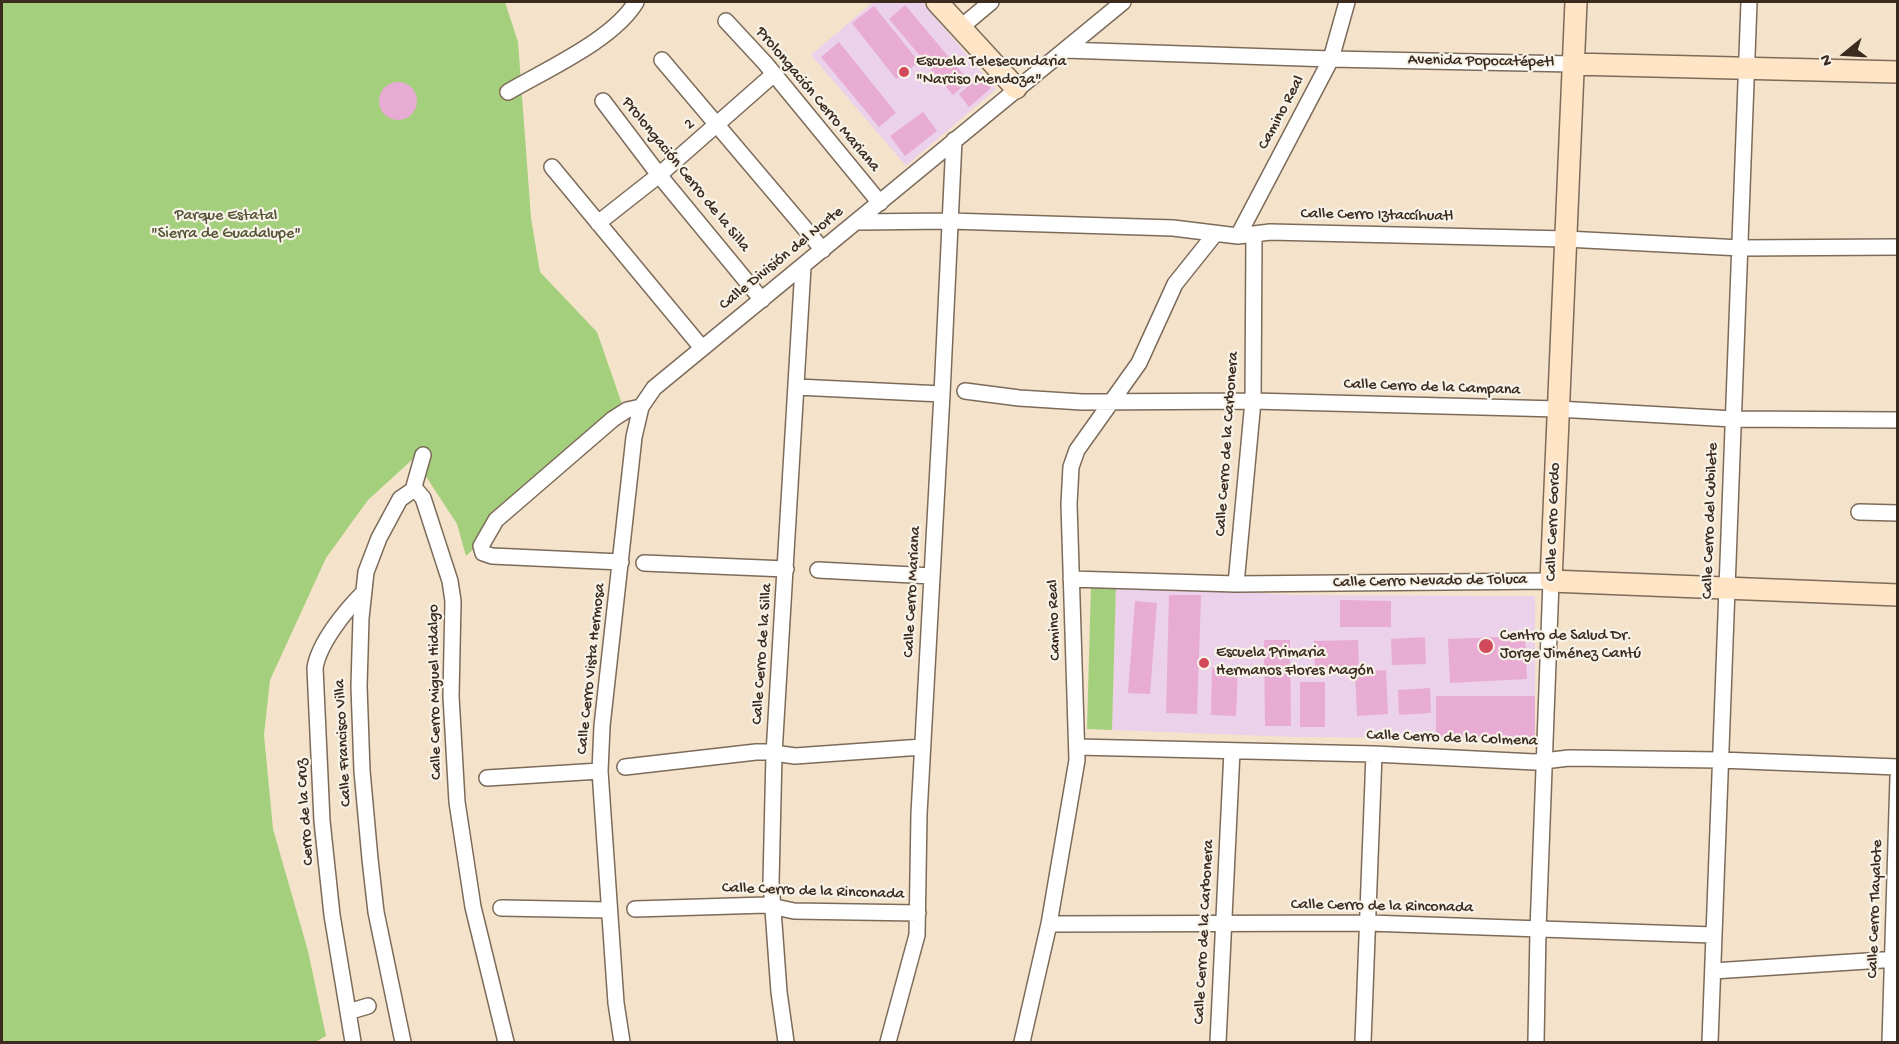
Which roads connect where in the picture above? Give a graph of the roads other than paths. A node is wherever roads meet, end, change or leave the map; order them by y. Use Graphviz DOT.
graph roads {
  1 [pos="636,2"];
  2 [pos="937,2"];
  3 [pos="991,2"];
  4 [pos="1123,2"];
  5 [pos="1347,2"];
  6 [pos="1576,2"];
  7 [pos="1749,2"];
  8 [pos="726,21"];
  9 [pos="960,28"];
  10 [pos="1065,50"];
  11 [pos="1331,59"];
  12 [pos="663,60"];
  13 [pos="1573,64"];
  14 [pos="1746,69"];
  15 [pos="1898,72"];
  16 [pos="774,74"];
  17 [pos="1016,88"];
  18 [pos="508,92"];
  19 [pos="603,101"];
  20 [pos="717,124"];
  21 [pos="954,140"];
  22 [pos="552,167"];
  23 [pos="659,175"];
  24 [pos="880,203"];
  25 [pos="950,221"];
  26 [pos="857,222"];
  27 [pos="598,223"];
  28 [pos="1215,234"];
  29 [pos="1254,234"];
  30 [pos="1238,236"];
  31 [pos="1566,239"];
  32 [pos="1898,246"];
  33 [pos="1741,248"];
  34 [pos="823,250"];
  35 [pos="803,267"];
  36 [pos="762,300"];
  37 [pos="702,348"];
  38 [pos="797,387"];
  39 [pos="965,392"];
  40 [pos="942,394"];
  41 [pos="1253,401"];
  42 [pos="1112,403"];
  43 [pos="641,407"];
  44 [pos="1558,409"];
  45 [pos="1733,419"];
  46 [pos="1898,420"];
  47 [pos="423,455"];
  48 [pos="413,490"];
  49 [pos="1859,512"];
  50 [pos="1898,513"];
  51 [pos="621,562"];
  52 [pos="644,563"];
  53 [pos="786,569"];
  54 [pos="818,570"];
  55 [pos="932,576"];
  56 [pos="1071,579"];
  57 [pos="1551,581"];
  58 [pos="1236,584"];
  59 [pos="1727,589"];
  60 [pos="363,593"];
  61 [pos="1898,595"];
  62 [pos="922,747"];
  63 [pos="1077,747"];
  64 [pos="1232,751"];
  65 [pos="774,754"];
  66 [pos="1374,754"];
  67 [pos="1546,760"];
  68 [pos="1720,760"];
  69 [pos="625,767"];
  70 [pos="1898,767"];
  71 [pos="600,771"];
  72 [pos="1898,777"];
  73 [pos="487,778"];
  74 [pos="772,906"];
  75 [pos="501,908"];
  76 [pos="635,909"];
  77 [pos="609,910"];
  78 [pos="918,913"];
  79 [pos="1223,923"];
  80 [pos="1369,923"];
  81 [pos="1049,924"];
  82 [pos="1538,930"];
  83 [pos="1713,935"];
  84 [pos="1895,959"];
  85 [pos="1713,971"];
  86 [pos="368,1006"];
  87 [pos="348,1012"];
  88 [pos="353,1042"];
  89 [pos="403,1042"];
  90 [pos="506,1042"];
  91 [pos="622,1042"];
  92 [pos="786,1042"];
  93 [pos="888,1042"];
  94 [pos="1022,1042"];
  95 [pos="1218,1042"];
  96 [pos="1364,1042"];
  97 [pos="1536,1042"];
  98 [pos="1710,1042"];
  99 [pos="1890,1042"];
  1 -- 18 [label="street"];
  2 -- 9 [label="street"];
  3 -- 9 [label="street"];
  4 -- 10 [label="street, Calle División del Norte"];
  5 -- 11 [label="street, Camino Real"];
  6 -- 13 [label="street, Calle Cerro Gordo"];
  7 -- 14 [label="street, Calle Cerro del Cubilete"];
  8 -- 16 [label="street, Prolongación Cerro Mariana"];
  9 -- 17 [label="street"];
  10 -- 11 [label="street, Avenida Popocatépetl"];
  10 -- 17 [label="street, Calle División del Norte"];
  11 -- 13 [label="street, Avenida Popocatépetl"];
  11 -- 30 [label="street, Camino Real"];
  12 -- 20 [label="street"];
  13 -- 14 [label="street, Avenida Popocatépetl"];
  13 -- 31 [label="street, Calle Cerro Gordo"];
  14 -- 15 [label="street, Avenida Popocatépetl"];
  14 -- 33 [label="street, Calle Cerro del Cubilete"];
  16 -- 20 [label="street, 2"];
  16 -- 24 [label="street, Prolongación Cerro Mariana"];
  17 -- 21 [label="street, Calle División del Norte"];
  19 -- 23 [label="street, Prolongación Cerro de la Silla"];
  20 -- 23 [label="street, 2"];
  20 -- 34 [label="street"];
  21 -- 24 [label="street, Calle División del Norte"];
  21 -- 25 [label="street, Calle Cerro Mariana"];
  22 -- 27 [label="street"];
  23 -- 27 [label="street, 2"];
  23 -- 36 [label="street, Prolongación Cerro de la Silla"];
  24 -- 26 [label="street, Calle División del Norte"];
  25 -- 26 [label="street, Calle Cerro Iztaccíhuatl"];
  25 -- 28 [label="street, Calle Cerro Iztaccíhuatl"];
  25 -- 40 [label="street, Calle Cerro Mariana"];
  26 -- 34 [label="street, Calle División del Norte"];
  27 -- 37 [label="street"];
  28 -- 30 [label="street, Calle Cerro Iztaccíhuatl"];
  28 -- 42 [label="street, Camino Real"];
  29 -- 30 [label="street, Calle Cerro Iztaccíhuatl"];
  29 -- 31 [label="street, Calle Cerro Iztaccíhuatl"];
  29 -- 41 [label="street, Calle Cerro de la Carbonera"];
  31 -- 33 [label="street, Calle Cerro Iztaccíhuatl"];
  31 -- 44 [label="street, Calle Cerro Gordo"];
  32 -- 33 [label="street, Calle Cerro Iztaccíhuatl"];
  33 -- 45 [label="street, Calle Cerro del Cubilete"];
  34 -- 35 [label="street, Calle División del Norte"];
  35 -- 36 [label="street, Calle División del Norte"];
  35 -- 38 [label="street, Calle Cerro de la Silla"];
  36 -- 37 [label="street, Calle División del Norte"];
  37 -- 43 [label="street, Calle División del Norte"];
  38 -- 40 [label="street"];
  38 -- 53 [label="street, Calle Cerro de la Silla"];
  39 -- 42 [label="street, Calle Cerro de la Campana"];
  40 -- 55 [label="street, Calle Cerro Mariana"];
  41 -- 42 [label="street, Calle Cerro de la Campana"];
  41 -- 44 [label="street, Calle Cerro de la Campana"];
  41 -- 58 [label="street, Calle Cerro de la Carbonera"];
  42 -- 56 [label="street, Camino Real"];
  43 -- 51 [label="street, Calle Cerro Vista Hermosa"];
  43 -- 51 [label="street, Calle División del Norte"];
  44 -- 45 [label="street, Calle Cerro de la Campana"];
  44 -- 57 [label="street, Calle Cerro Gordo"];
  45 -- 46 [label="street, Calle Cerro de la Campana"];
  45 -- 59 [label="street, Calle Cerro del Cubilete"];
  47 -- 48 [label="street, Calle Francisco Villa"];
  48 -- 60 [label="street, Calle Francisco Villa"];
  48 -- 90 [label="street, Calle Cerro Miguel Hidalgo"];
  49 -- 50 [label="street"];
  51 -- 71 [label="street, Calle Cerro Vista Hermosa"];
  52 -- 53 [label="street"];
  53 -- 65 [label="street, Calle Cerro de la Silla"];
  54 -- 55 [label="street"];
  55 -- 62 [label="street, Calle Cerro Mariana"];
  56 -- 58 [label="street, Calle Cerro Nevado de Toluca"];
  56 -- 63 [label="street, Camino Real"];
  57 -- 58 [label="street, Calle Cerro Nevado de Toluca"];
  57 -- 59 [label="street, Calle Cerro Nevado de Toluca"];
  57 -- 67 [label="street, Calle Cerro Gordo"];
  59 -- 61 [label="street, Calle Cerro Nevado de Toluca"];
  59 -- 68 [label="street, Calle Cerro del Cubilete"];
  60 -- 87 [label="street, Cerro de la Cruz"];
  60 -- 89 [label="street, Calle Francisco Villa"];
  62 -- 65 [label="street"];
  62 -- 78 [label="street, Calle Cerro Mariana"];
  63 -- 64 [label="street, Calle Cerro de la Colmena"];
  63 -- 81 [label="street, Camino Real"];
  64 -- 66 [label="street, Calle Cerro de la Colmena"];
  64 -- 79 [label="street, Calle Cerro de la Carbonera"];
  65 -- 69 [label="street"];
  65 -- 74 [label="street, Calle Cerro de la Silla"];
  66 -- 67 [label="street, Calle Cerro de la Colmena"];
  66 -- 80 [label="street"];
  67 -- 68 [label="street, Calle Cerro de la Colmena"];
  67 -- 82 [label="street, Calle Cerro Gordo"];
  68 -- 70 [label="street, Calle Cerro de la Colmena"];
  68 -- 83 [label="street, Calle Cerro del Cubilete"];
  71 -- 73 [label="street"];
  71 -- 77 [label="street, Calle Cerro Vista Hermosa"];
  72 -- 84 [label="street, Calle Cerro Tlayalote"];
  74 -- 76 [label="street, Calle Cerro de la Rinconada"];
  74 -- 78 [label="street, Calle Cerro de la Rinconada"];
  74 -- 92 [label="street, Calle Cerro de la Silla"];
  75 -- 77 [label="street"];
  77 -- 91 [label="street, Calle Cerro Vista Hermosa"];
  78 -- 93 [label="street, Calle Cerro Mariana"];
  79 -- 80 [label="street, Calle Cerro de la Rinconada"];
  79 -- 81 [label="street, Calle Cerro de la Rinconada"];
  79 -- 95 [label="street, Calle Cerro de la Carbonera"];
  80 -- 82 [label="street, Calle Cerro de la Rinconada"];
  80 -- 96 [label="street"];
  81 -- 94 [label="street, Camino Real"];
  82 -- 83 [label="street, Calle Cerro de la Rinconada"];
  82 -- 97 [label="street, Calle Cerro Gordo"];
  83 -- 85 [label="street, Calle Cerro del Cubilete"];
  84 -- 85 [label="street"];
  84 -- 99 [label="street, Calle Cerro Tlayalote"];
  85 -- 98 [label="street, Calle Cerro del Cubilete"];
  86 -- 87 [label="street"];
  87 -- 88 [label="street, Cerro de la Cruz"];
}
